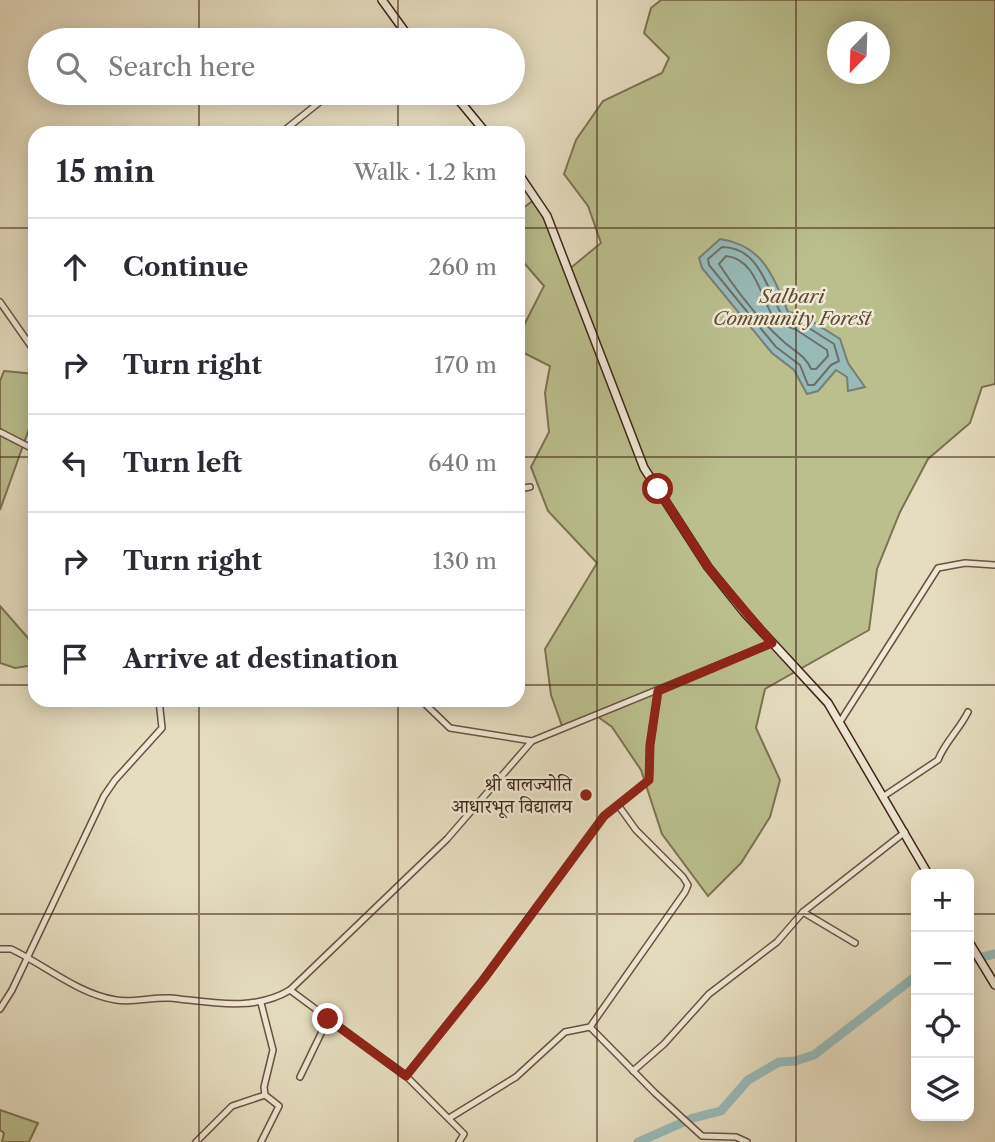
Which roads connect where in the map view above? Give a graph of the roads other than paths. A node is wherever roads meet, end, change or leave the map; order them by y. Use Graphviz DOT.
graph roads {
  1 [pos="383,0"];
  2 [pos="399,28"];
  3 [pos="316,105"];
  4 [pos="463,105"];
  5 [pos="290,126"];
  6 [pos="480,126"];
  7 [pos="525,183"];
  8 [pos="0,302"];
  9 [pos="28,342"];
  10 [pos="0,432"];
  11 [pos="28,446"];
  12 [pos="530,487"];
  13 [pos="525,488"];
  14 [pos="995,565"];
  15 [pos="772,643"];
  16 [pos="658,691"];
  17 [pos="160,707"];
  18 [pos="428,707"];
  19 [pos="968,712"];
  20 [pos="840,722"];
  21 [pos="532,741"];
  22 [pos="884,796"];
  23 [pos="618,805"];
  24 [pos="905,832"];
  25 [pos="925,869"];
  26 [pos="803,912"];
  27 [pos="855,943"];
  28 [pos="0,949"];
  29 [pos="974,950"];
  30 [pos="27,956"];
  31 [pos="995,985"];
  32 [pos="290,990"];
  33 [pos="261,1003"];
  34 [pos="0,1009"];
  35 [pos="328,1019"];
  36 [pos="590,1027"];
  37 [pos="633,1071"];
  38 [pos="406,1076"];
  39 [pos="300,1077"];
  40 [pos="265,1095"];
  41 [pos="451,1117"];
  42 [pos="196,1142"];
  43 [pos="261,1142"];
  44 [pos="459,1142"];
  45 [pos="747,1142"];
  1 -- 2 [label="street"];
  3 -- 5 [label="street"];
  4 -- 6 [label="street"];
  7 -- 15 [label="street"];
  8 -- 9 [label="street"];
  10 -- 11 [label="street"];
  12 -- 13 [label="street"];
  14 -- 20 [label="street"];
  15 -- 16 [label="street"];
  15 -- 20 [label="street"];
  16 -- 21 [label="street"];
  16 -- 23 [label="street"];
  17 -- 30 [label="street"];
  18 -- 21 [label="street"];
  19 -- 22 [label="street"];
  20 -- 22 [label="street"];
  21 -- 32 [label="street"];
  22 -- 24 [label="street"];
  23 -- 36 [label="street"];
  23 -- 38 [label="street"];
  24 -- 25 [label="street"];
  24 -- 26 [label="street"];
  26 -- 27 [label="street"];
  26 -- 37 [label="street"];
  28 -- 30 [label="street"];
  29 -- 31 [label="street"];
  30 -- 33 [label="street"];
  30 -- 34 [label="street"];
  32 -- 33 [label="street"];
  32 -- 35 [label="street"];
  33 -- 40 [label="street"];
  35 -- 38 [label="street"];
  35 -- 39 [label="street"];
  36 -- 37 [label="street"];
  36 -- 41 [label="street"];
  37 -- 45 [label="street"];
  38 -- 41 [label="street"];
  40 -- 42 [label="street"];
  40 -- 43 [label="street"];
  41 -- 44 [label="street"];
}
